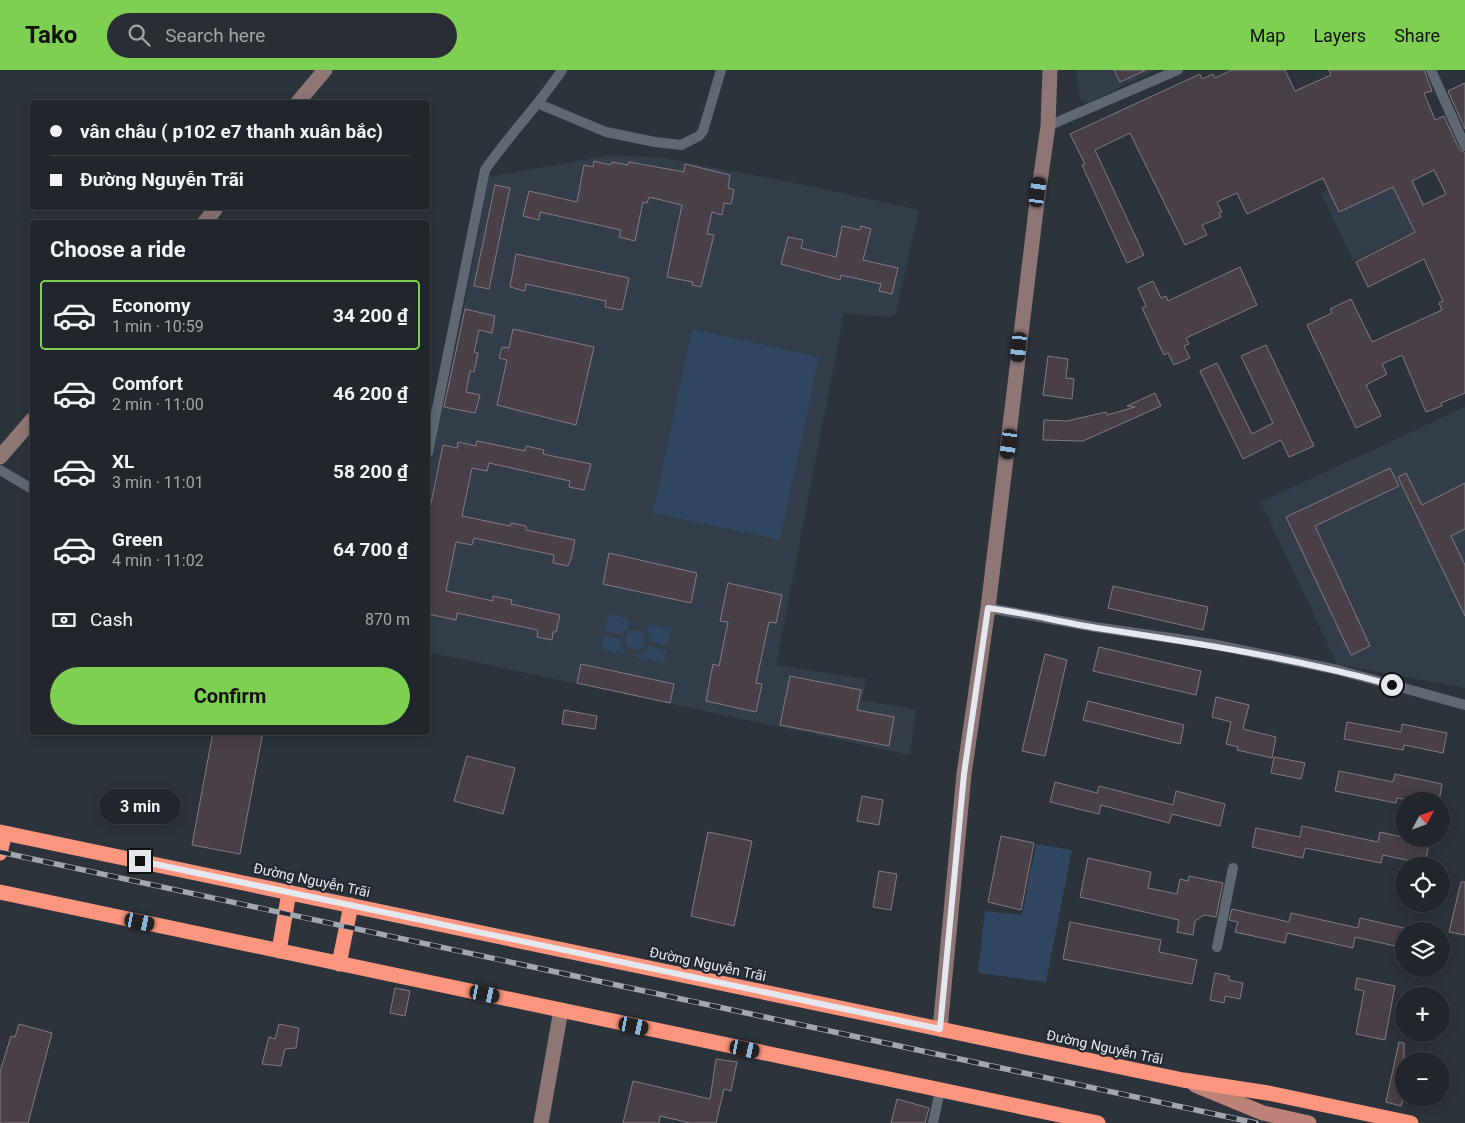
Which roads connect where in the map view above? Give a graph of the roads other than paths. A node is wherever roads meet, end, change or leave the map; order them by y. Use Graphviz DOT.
graph roads {
  1 [pos="325,70"];
  2 [pos="562,70"];
  3 [pos="721,70"];
  4 [pos="1178,70"];
  5 [pos="1431,70"];
  6 [pos="1046,71"];
  7 [pos="300,100"];
  8 [pos="539,104"];
  9 [pos="1048,126"];
  10 [pos="1465,146"];
  11 [pos="214,210"];
  12 [pos="207,220"];
  13 [pos="30,422"];
  14 [pos="430,444"];
  15 [pos="0,456"];
  16 [pos="0,470"];
  17 [pos="30,488"];
  18 [pos="988,608"];
  19 [pos="1465,705"];
  20 [pos="3,832"];
  21 [pos="0,853"];
  22 [pos="1233,868"];
  23 [pos="0,892"];
  24 [pos="289,892"];
  25 [pos="351,905"];
  26 [pos="1217,947"];
  27 [pos="278,951"];
  28 [pos="339,964"];
  29 [pos="561,1010"];
  30 [pos="940,1029"];
  31 [pos="1183,1080"];
  32 [pos="940,1090"];
  33 [pos="542,1123"];
  34 [pos="933,1123"];
  35 [pos="1098,1123"];
  36 [pos="1309,1123"];
  37 [pos="1411,1123"];
  1 -- 7 [label="street"];
  2 -- 8 [label="street"];
  3 -- 8 [label="street"];
  4 -- 9 [label="street"];
  5 -- 10 [label="street"];
  6 -- 9 [label="street"];
  8 -- 14 [label="street"];
  9 -- 18 [label="street"];
  11 -- 12 [label="street"];
  13 -- 15 [label="street"];
  16 -- 17 [label="street"];
  18 -- 19 [label="street"];
  18 -- 30 [label="street"];
  20 -- 21 [label="highway"];
  20 -- 24 [label="highway, Đường Nguyễn Trãi"];
  22 -- 26 [label="street"];
  23 -- 27 [label="highway"];
  24 -- 25 [label="highway, Đường Nguyễn Trãi"];
  24 -- 27 [label="highway"];
  25 -- 28 [label="highway"];
  25 -- 30 [label="highway, Đường Nguyễn Trãi"];
  27 -- 28 [label="highway"];
  28 -- 29 [label="highway"];
  29 -- 32 [label="highway"];
  29 -- 33 [label="street"];
  30 -- 31 [label="highway, Đường Nguyễn Trãi"];
  31 -- 36 [label="main road"];
  31 -- 37 [label="highway, Đường Nguyễn Trãi"];
  32 -- 34 [label="street"];
  32 -- 35 [label="highway"];
}
